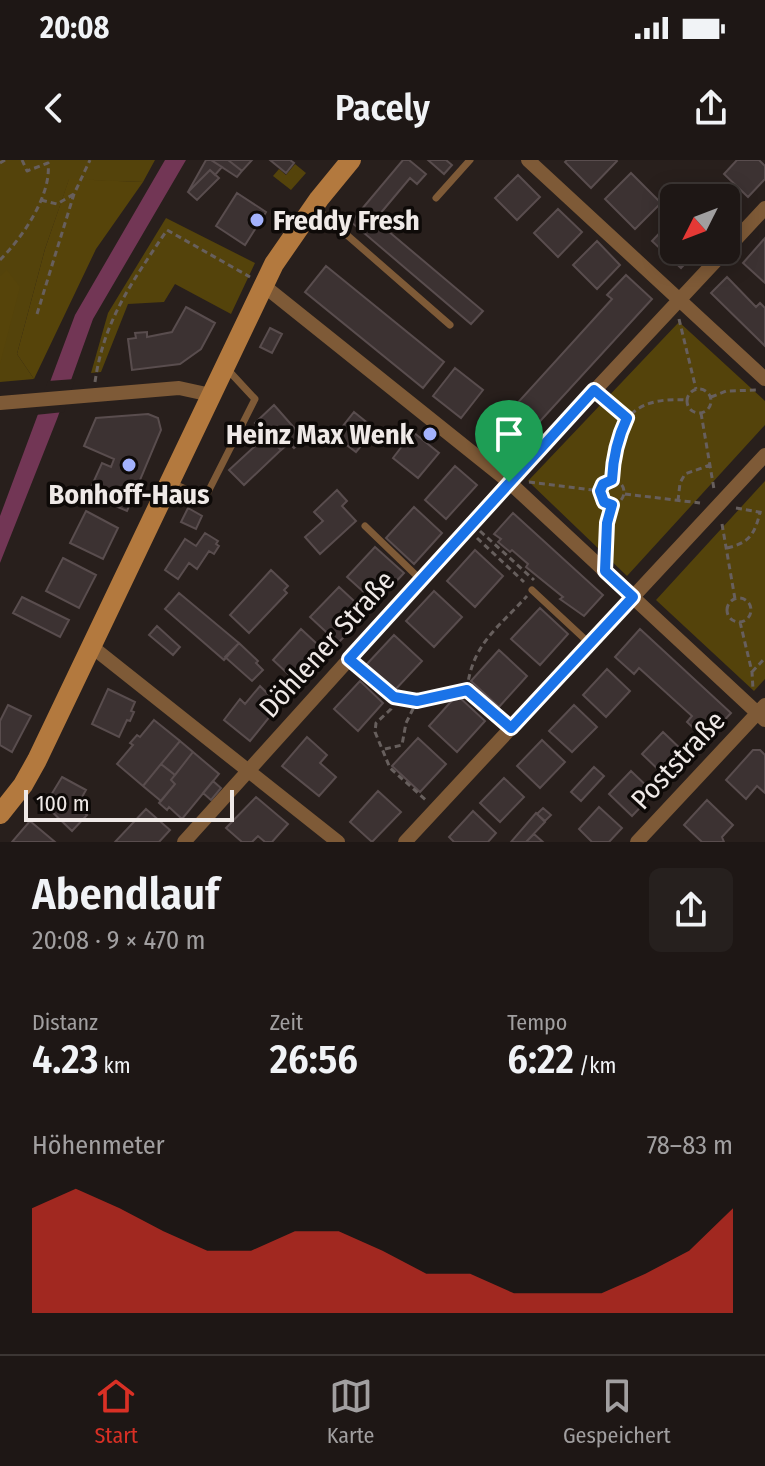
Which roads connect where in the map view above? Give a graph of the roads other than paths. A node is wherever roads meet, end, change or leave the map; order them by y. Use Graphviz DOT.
graph roads {
  1 [pos="351,160"];
  2 [pos="470,160"];
  3 [pos="528,160"];
  4 [pos="436,198"];
  5 [pos="314,206"];
  6 [pos="765,208"];
  7 [pos="740,235"];
  8 [pos="713,264"];
  9 [pos="263,285"];
  10 [pos="679,300"];
  11 [pos="450,325"];
  12 [pos="224,366"];
  13 [pos="765,379"];
  14 [pos="211,395"];
  15 [pos="0,403"];
  16 [pos="765,455"];
  17 [pos="170,482"];
  18 [pos="509,482"];
  19 [pos="365,526"];
  20 [pos="421,580"];
  21 [pos="532,590"];
  22 [pos="633,597"];
  23 [pos="590,643"];
  24 [pos="91,646"];
  25 [pos="762,712"];
  26 [pos="248,771"];
  27 [pos="0,814"];
  28 [pos="184,842"];
  29 [pos="338,842"];
  30 [pos="405,842"];
  31 [pos="637,842"];
  1 -- 5 [label="main road"];
  2 -- 4 [label="lane"];
  3 -- 10 [label="street"];
  5 -- 9 [label="main road"];
  5 -- 11 [label="lane"];
  6 -- 7 [label="street, Döhlener Straße"];
  8 -- 10 [label="street, Döhlener Straße"];
  9 -- 12 [label="main road"];
  9 -- 18 [label="street"];
  10 -- 13 [label="street"];
  10 -- 18 [label="street, Döhlener Straße"];
  12 -- 14 [label="main road"];
  12 -- 17 [label="lane"];
  14 -- 15 [label="street"];
  14 -- 17 [label="main road"];
  16 -- 22 [label="street"];
  17 -- 24 [label="main road"];
  18 -- 20 [label="street, Döhlener Straße"];
  18 -- 22 [label="street"];
  19 -- 20 [label="lane"];
  20 -- 26 [label="street, Döhlener Straße"];
  21 -- 23 [label="lane"];
  22 -- 23 [label="street"];
  22 -- 25 [label="street"];
  23 -- 30 [label="street"];
  24 -- 26 [label="street"];
  24 -- 27 [label="main road"];
  25 -- 31 [label="street, Poststraße"];
  26 -- 28 [label="street, Döhlener Straße"];
  26 -- 29 [label="street"];
}
